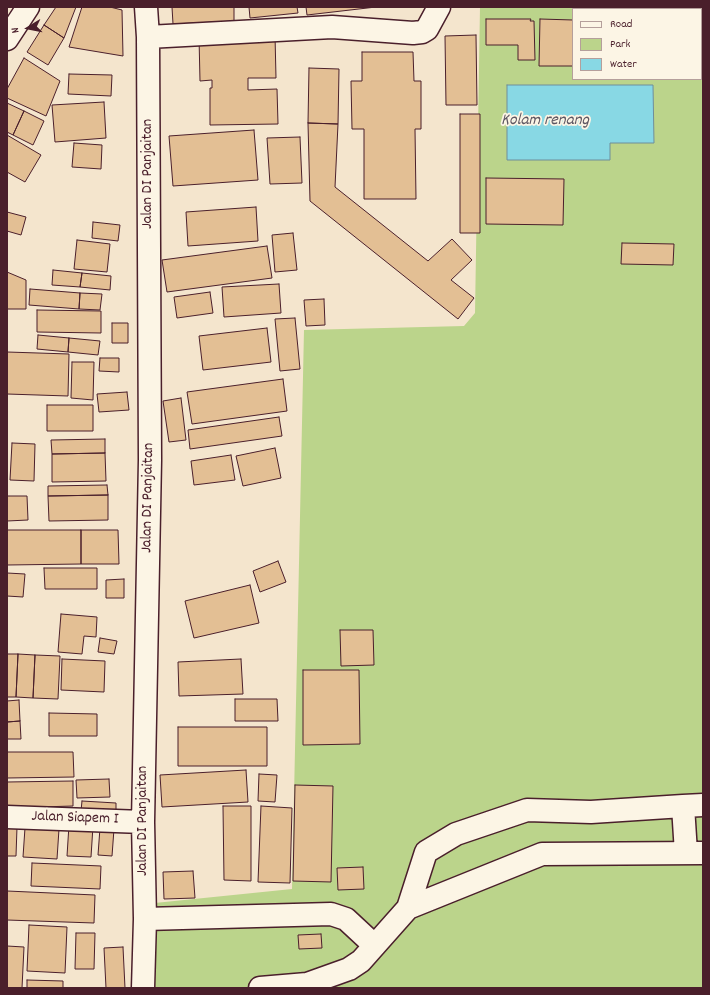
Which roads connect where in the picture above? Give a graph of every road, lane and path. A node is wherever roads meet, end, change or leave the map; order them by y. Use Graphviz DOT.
graph roads {
  1 [pos="28,7"];
  2 [pos="146,7"];
  3 [pos="439,7"];
  4 [pos="148,37"];
  5 [pos="7,39"];
  6 [pos="693,805"];
  7 [pos="7,817"];
  8 [pos="143,822"];
  9 [pos="694,853"];
  10 [pos="408,908"];
  11 [pos="145,919"];
  12 [pos="374,945"];
  13 [pos="350,978"];
  14 [pos="143,988"];
  15 [pos="260,988"];
  1 -- 5 [label="street"];
  2 -- 4 [label="street, Jalan DI Panjaitan"];
  3 -- 4 [label="street"];
  4 -- 8 [label="street, Jalan DI Panjaitan"];
  6 -- 9 [label="street"];
  6 -- 10 [label="street"];
  7 -- 8 [label="street, Jalan Siapem I"];
  8 -- 11 [label="street, Jalan DI Panjaitan"];
  9 -- 10 [label="street"];
  10 -- 12 [label="street"];
  11 -- 12 [label="street"];
  11 -- 14 [label="street, Jalan DI Panjaitan"];
  12 -- 13 [label="street"];
  13 -- 15 [label="street"];
}
